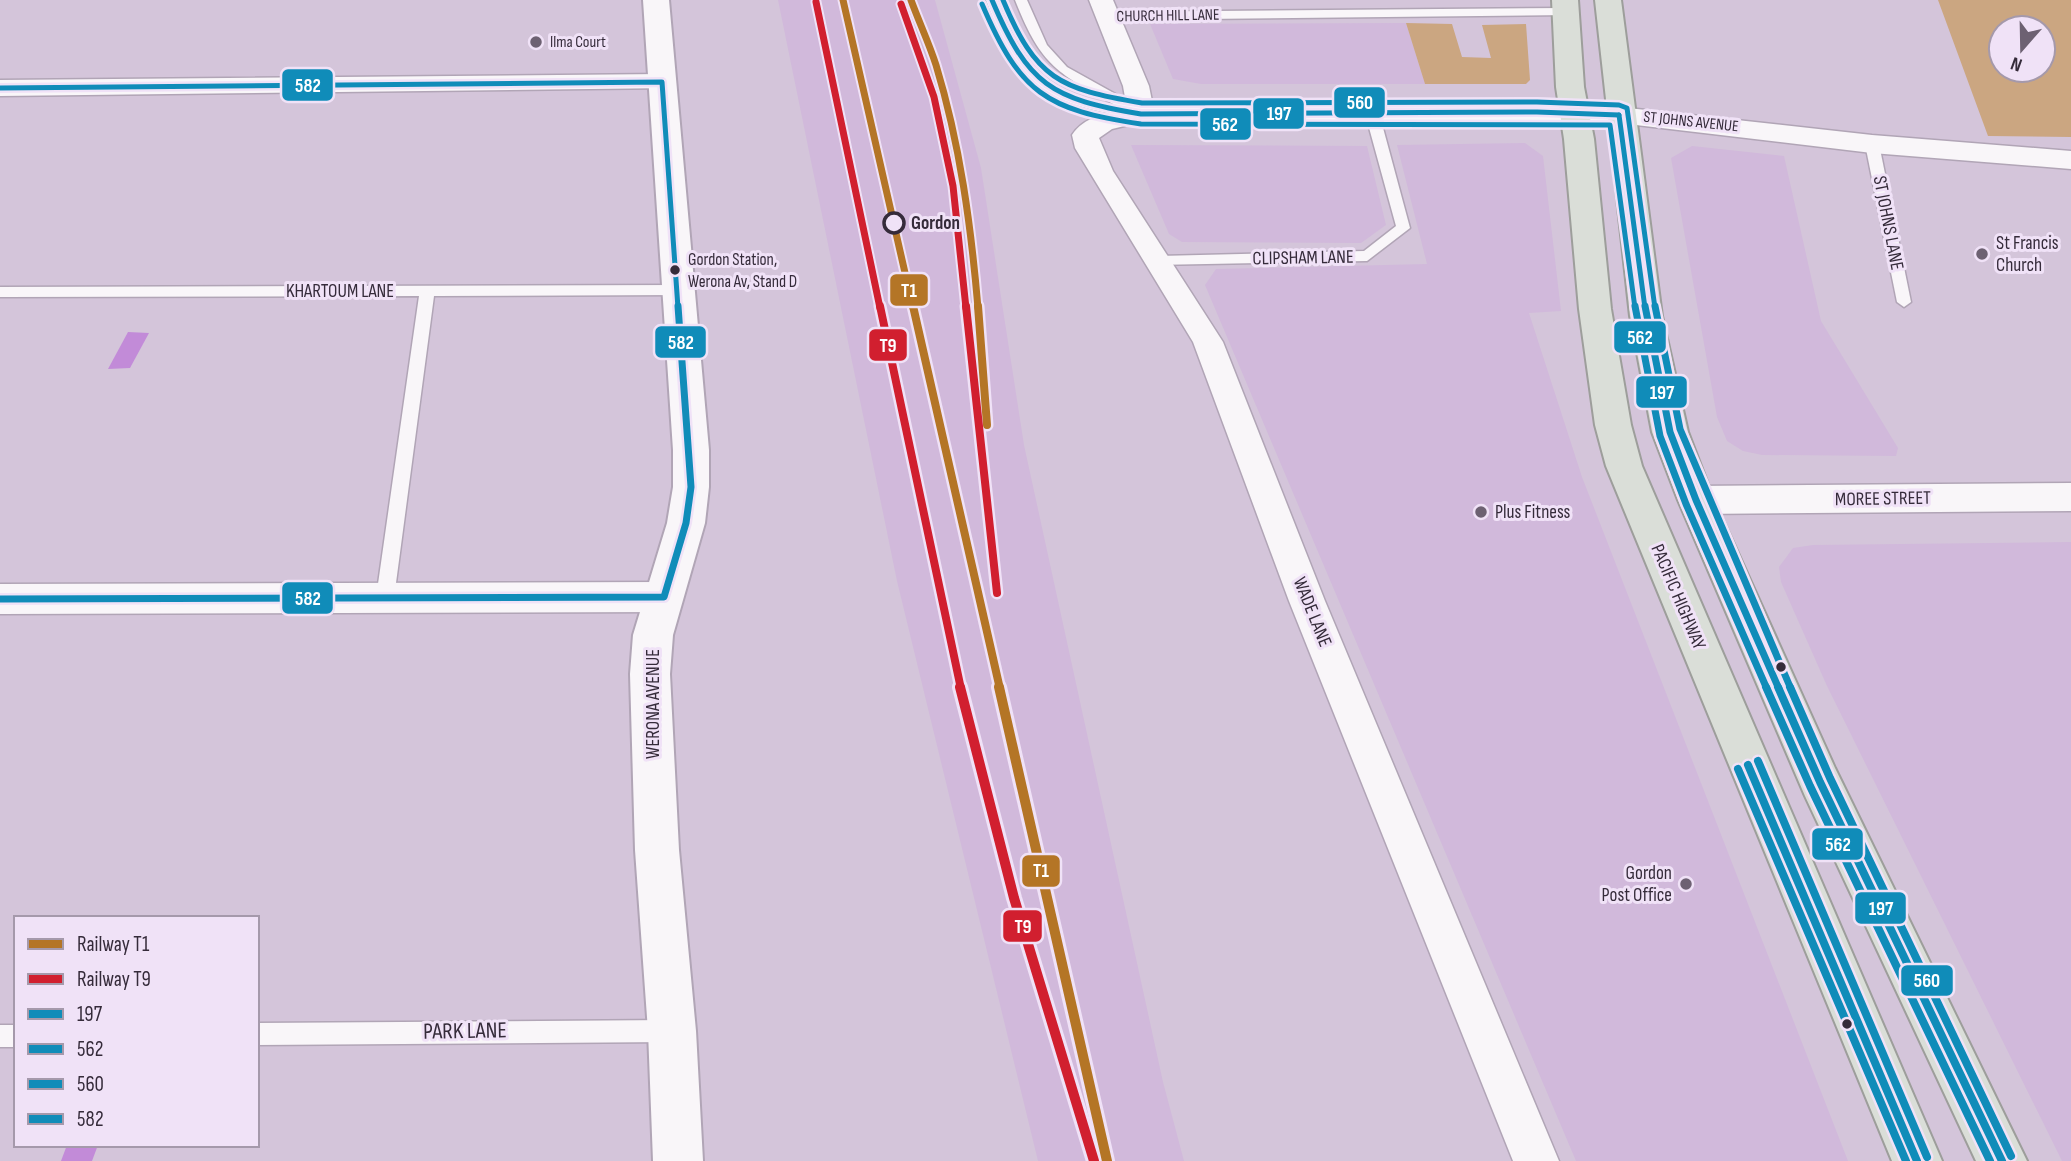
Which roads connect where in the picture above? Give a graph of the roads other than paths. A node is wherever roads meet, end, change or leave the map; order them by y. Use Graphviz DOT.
graph roads {
  1 [pos="656,0"];
  2 [pos="992,0"];
  3 [pos="1021,0"];
  4 [pos="1608,0"];
  5 [pos="1565,6"];
  6 [pos="1104,8"];
  7 [pos="662,82"];
  8 [pos="0,88"];
  9 [pos="1372,113"];
  10 [pos="1574,113"];
  11 [pos="1142,114"];
  12 [pos="1619,115"];
  13 [pos="1872,144"];
  14 [pos="2071,160"];
  15 [pos="1159,261"];
  16 [pos="680,290"];
  17 [pos="427,291"];
  18 [pos="0,292"];
  19 [pos="1904,302"];
  20 [pos="2071,497"];
  21 [pos="1696,500"];
  22 [pos="664,597"];
  23 [pos="385,598"];
  24 [pos="0,599"];
  25 [pos="672,1031"];
  26 [pos="259,1034"];
  27 [pos="678,1161"];
  28 [pos="1536,1161"];
  29 [pos="1917,1161"];
  30 [pos="2002,1161"];
  1 -- 7 [label="street, WERONA AVENUE"];
  2 -- 11 [label="lane"];
  3 -- 11 [label="lane"];
  4 -- 12 [label="highway"];
  5 -- 6 [label="lane, CHURCH HILL LANE"];
  5 -- 10 [label="highway, PACIFIC HIGHWAY"];
  6 -- 11 [label="street"];
  7 -- 8 [label="street"];
  7 -- 16 [label="street, WERONA AVENUE"];
  9 -- 10 [label="street, ST JOHNS AVENUE"];
  9 -- 11 [label="street, ST JOHNS AVENUE"];
  9 -- 15 [label="lane, CLIPSHAM LANE"];
  10 -- 12 [label="street, ST JOHNS AVENUE"];
  10 -- 29 [label="highway, PACIFIC HIGHWAY"];
  11 -- 15 [label="street, WADE LANE"];
  12 -- 13 [label="street, ST JOHNS AVENUE"];
  12 -- 21 [label="highway"];
  13 -- 14 [label="street, ST JOHNS AVENUE"];
  13 -- 19 [label="lane, ST JOHNS LANE"];
  15 -- 28 [label="street, WADE LANE"];
  16 -- 17 [label="lane, KHARTOUM LANE"];
  16 -- 22 [label="street, WERONA AVENUE"];
  17 -- 18 [label="lane, KHARTOUM LANE"];
  17 -- 23 [label="lane"];
  20 -- 21 [label="street, MOREE STREET"];
  21 -- 30 [label="highway"];
  22 -- 23 [label="street"];
  22 -- 25 [label="street, WERONA AVENUE"];
  23 -- 24 [label="street"];
  25 -- 26 [label="lane, PARK LANE"];
  25 -- 27 [label="street, WERONA AVENUE"];
}
